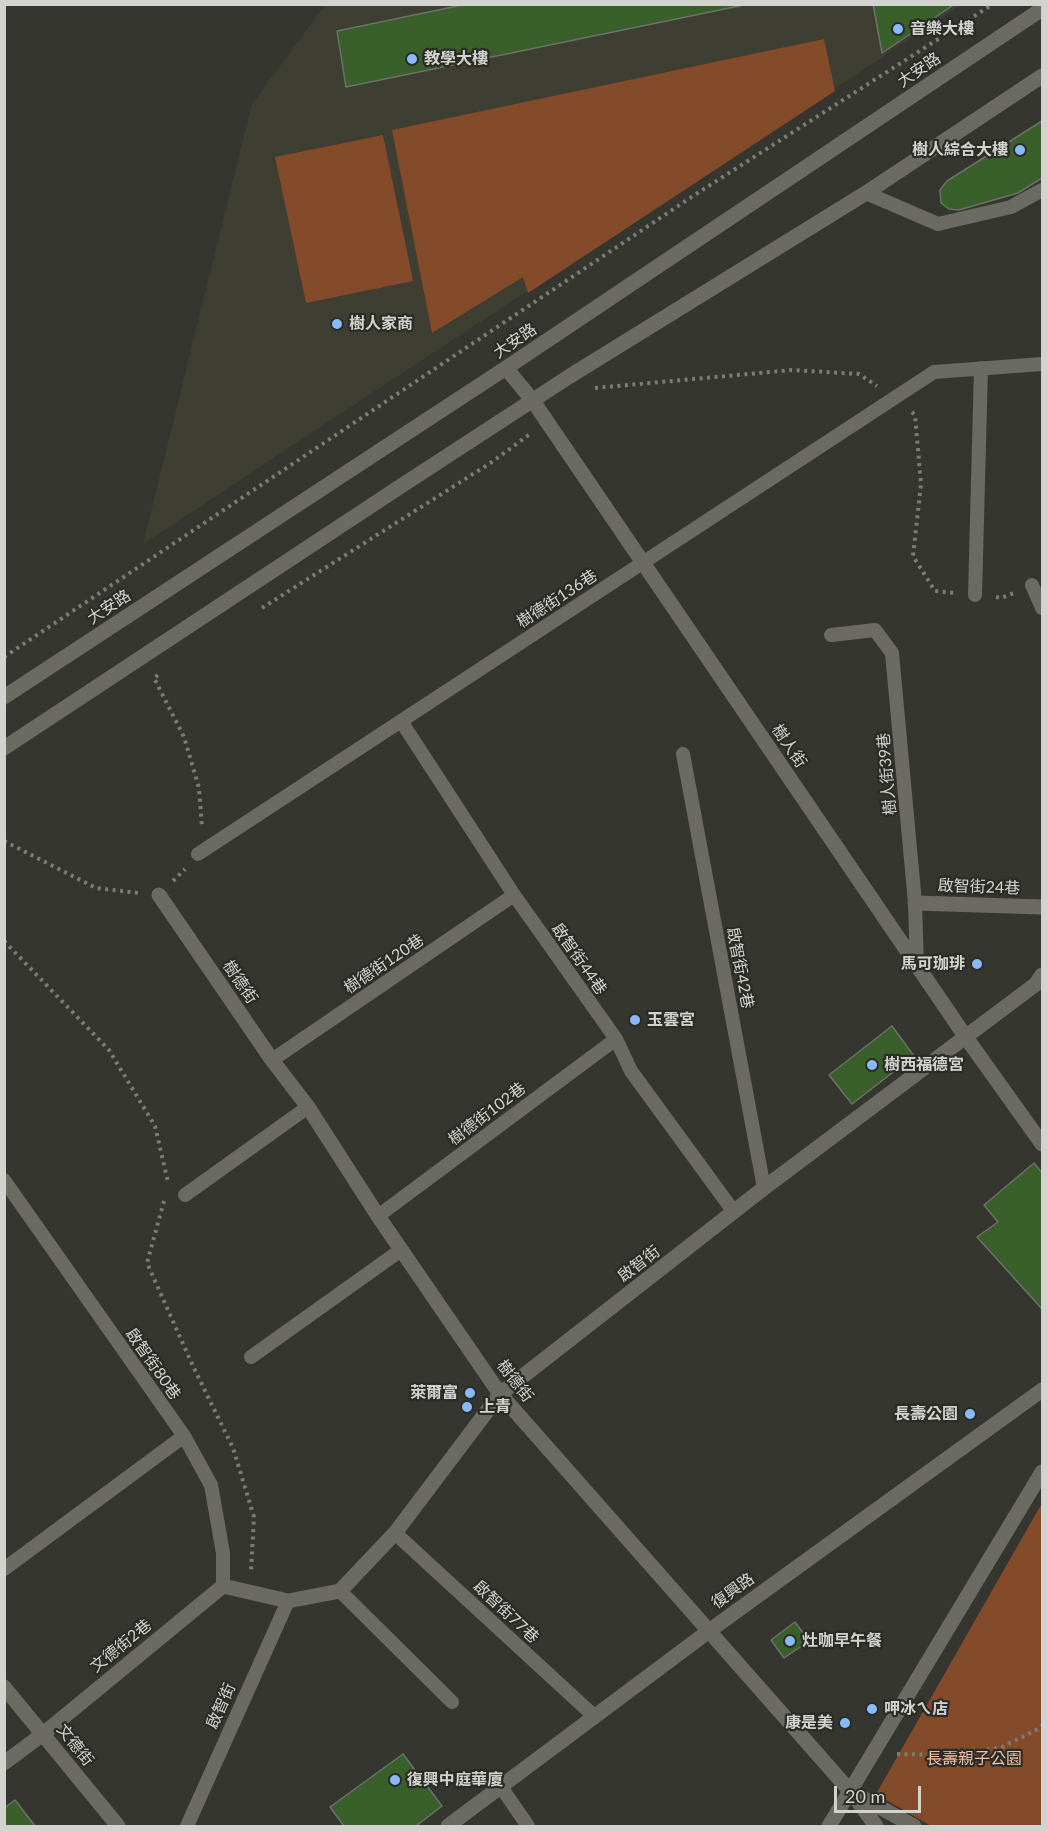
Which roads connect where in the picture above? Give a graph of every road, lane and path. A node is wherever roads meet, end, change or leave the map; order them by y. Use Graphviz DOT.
graph roads {
  1 [pos="993,4"];
  2 [pos="1042,9"];
  3 [pos="1042,76"];
  4 [pos="1042,190"];
  5 [pos="866,193"];
  6 [pos="1042,364"];
  7 [pos="506,368"];
  8 [pos="981,368"];
  9 [pos="593,389"];
  10 [pos="894,397"];
  11 [pos="533,401"];
  12 [pos="547,422"];
  13 [pos="642,563"];
  14 [pos="1032,585"];
  15 [pos="975,595"];
  16 [pos="1042,608"];
  17 [pos="255,612"];
  18 [pos="831,635"];
  19 [pos="4,657"];
  20 [pos="163,672"];
  21 [pos="4,697"];
  22 [pos="401,721"];
  23 [pos="4,747"];
  24 [pos="683,754"];
  25 [pos="4,841"];
  26 [pos="198,854"];
  27 [pos="159,895"];
  28 [pos="514,895"];
  29 [pos="915,903"];
  30 [pos="1042,907"];
  31 [pos="4,941"];
  32 [pos="917,966"];
  33 [pos="1040,979"];
  34 [pos="965,1036"];
  35 [pos="616,1040"];
  36 [pos="272,1060"];
  37 [pos="308,1107"];
  38 [pos="1042,1144"];
  39 [pos="4,1180"];
  40 [pos="169,1185"];
  41 [pos="764,1188"];
  42 [pos="185,1195"];
  43 [pos="166,1196"];
  44 [pos="734,1212"];
  45 [pos="378,1216"];
  46 [pos="401,1250"];
  47 [pos="250,1357"];
  48 [pos="1042,1390"];
  49 [pos="500,1394"];
  50 [pos="184,1436"];
  51 [pos="1042,1472"];
  52 [pos="395,1533"];
  53 [pos="4,1569"];
  54 [pos="223,1586"];
  55 [pos="340,1591"];
  56 [pos="250,1592"];
  57 [pos="288,1601"];
  58 [pos="709,1630"];
  59 [pos="4,1687"];
  60 [pos="452,1702"];
  61 [pos="594,1716"];
  62 [pos="1042,1725"];
  63 [pos="43,1734"];
  64 [pos="872,1754"];
  65 [pos="4,1763"];
  66 [pos="501,1787"];
  67 [pos="850,1791"];
  68 [pos="118,1827"];
  69 [pos="187,1827"];
  70 [pos="448,1827"];
  71 [pos="528,1827"];
  72 [pos="829,1827"];
  73 [pos="876,1827"];
  74 [pos="914,1827"];
  1 -- 19 [label="path"];
  2 -- 7 [label="street, 大安路"];
  3 -- 5 [label="street"];
  4 -- 5 [label="lane"];
  5 -- 11 [label="street"];
  6 -- 8 [label="lane"];
  7 -- 11 [label="street, 樹人街"];
  7 -- 21 [label="street, 大安路"];
  8 -- 10 [label="lane, 樹德街136巷"];
  8 -- 15 [label="lane"];
  9 -- 10 [label="path"];
  10 -- 13 [label="lane, 樹德街136巷"];
  10 -- 15 [label="path"];
  11 -- 12 [label="street, 樹人街"];
  11 -- 23 [label="street"];
  12 -- 13 [label="street, 樹人街"];
  12 -- 17 [label="path"];
  13 -- 22 [label="lane, 樹德街136巷"];
  13 -- 32 [label="street, 樹人街"];
  14 -- 15 [label="path"];
  14 -- 16 [label="lane"];
  18 -- 29 [label="lane, 樹人街39巷"];
  20 -- 26 [label="path"];
  22 -- 26 [label="lane, 樹德街136巷"];
  22 -- 28 [label="lane, 啟智街44巷"];
  24 -- 41 [label="lane, 啟智街42巷"];
  25 -- 27 [label="path"];
  26 -- 27 [label="path"];
  27 -- 36 [label="street, 樹德街"];
  28 -- 35 [label="lane, 啟智街44巷"];
  28 -- 36 [label="lane, 樹德街120巷"];
  29 -- 30 [label="street, 啟智街24巷"];
  29 -- 32 [label="lane, 樹人街39巷"];
  31 -- 40 [label="path"];
  32 -- 34 [label="street, 樹人街"];
  33 -- 34 [label="street, 啟智街"];
  34 -- 38 [label="street, 樹人街"];
  34 -- 41 [label="street, 啟智街"];
  35 -- 44 [label="lane, 啟智街44巷"];
  35 -- 45 [label="lane, 樹德街102巷"];
  36 -- 37 [label="street, 樹德街"];
  37 -- 42 [label="lane"];
  37 -- 45 [label="street, 樹德街"];
  39 -- 50 [label="lane, 啟智街80巷"];
  41 -- 44 [label="street, 啟智街"];
  43 -- 56 [label="path"];
  44 -- 49 [label="street, 啟智街"];
  45 -- 46 [label="street, 樹德街"];
  46 -- 47 [label="lane"];
  46 -- 49 [label="street, 樹德街"];
  48 -- 58 [label="street, 復興路"];
  49 -- 52 [label="street, 啟智街"];
  49 -- 58 [label="street, 樹德街"];
  50 -- 53 [label="lane"];
  50 -- 54 [label="lane, 啟智街80巷"];
  51 -- 64 [label="street"];
  52 -- 55 [label="street, 啟智街"];
  52 -- 61 [label="lane, 啟智街77巷"];
  54 -- 56 [label="street"];
  54 -- 63 [label="street, 文德街2巷"];
  55 -- 57 [label="street"];
  55 -- 60 [label="lane"];
  56 -- 57 [label="street"];
  57 -- 69 [label="lane, 啟智街"];
  58 -- 61 [label="street, 復興路"];
  58 -- 67 [label="street, 樹德街"];
  59 -- 63 [label="street, 文德街"];
  61 -- 66 [label="street, 復興路"];
  62 -- 64 [label="path"];
  63 -- 65 [label="street, 文德街2巷"];
  63 -- 68 [label="street, 文德街"];
  64 -- 67 [label="street"];
  66 -- 70 [label="street, 復興路"];
  66 -- 71 [label="lane"];
  67 -- 72 [label="street"];
  67 -- 73 [label="street"];
  67 -- 74 [label="street, 樹德街"];
}
